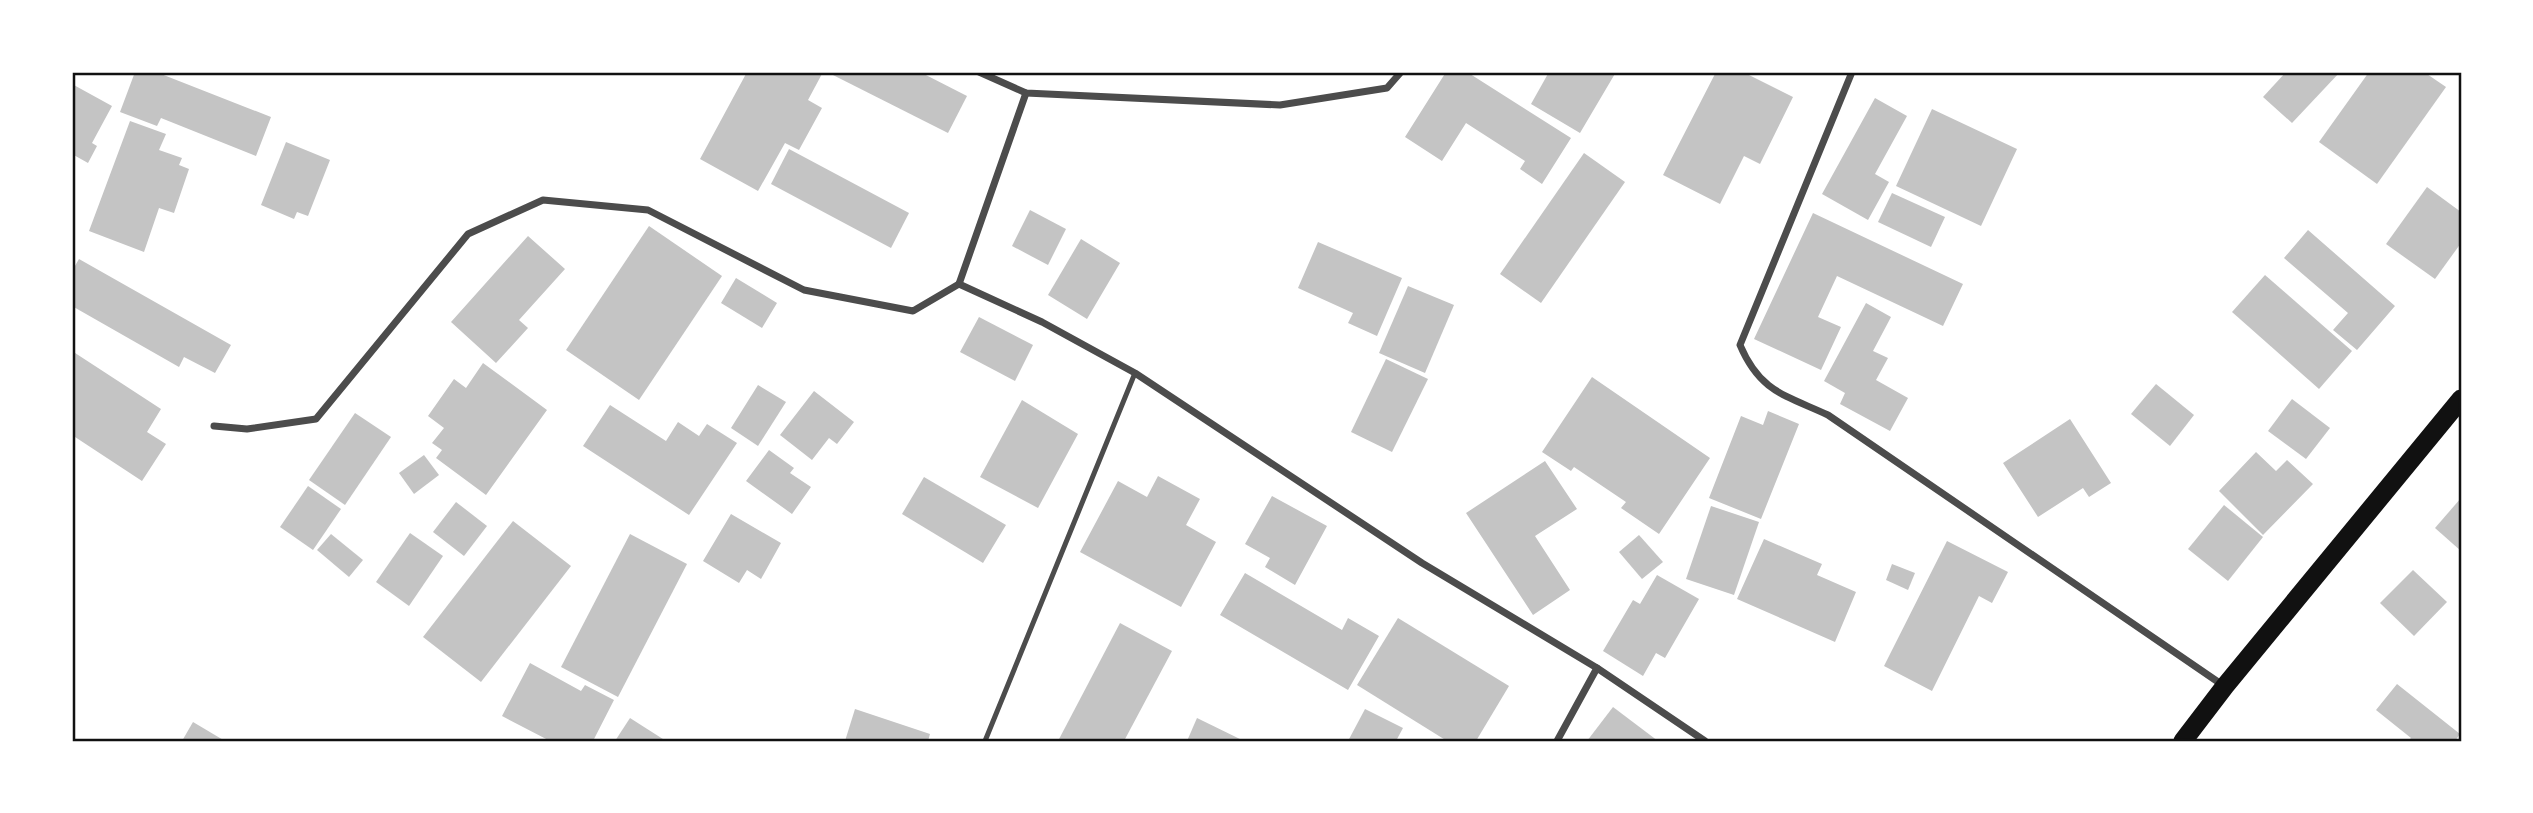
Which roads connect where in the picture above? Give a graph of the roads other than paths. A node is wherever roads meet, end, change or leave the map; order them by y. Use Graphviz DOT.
graph roads {
  1 [pos="979,72"];
  2 [pos="1401,72"];
  3 [pos="1852,72"];
  4 [pos="1026,93"];
  5 [pos="959,284"];
  6 [pos="1135,373"];
  7 [pos="2461,399"];
  8 [pos="214,426"];
  9 [pos="1597,668"];
  10 [pos="2225,686"];
  11 [pos="985,741"];
  12 [pos="1557,741"];
  13 [pos="1705,741"];
  14 [pos="2183,741"];
  1 -- 4 [label="street"];
  2 -- 4 [label="street"];
  3 -- 10 [label="street"];
  4 -- 5 [label="street"];
  5 -- 6 [label="street"];
  5 -- 8 [label="street"];
  6 -- 9 [label="street"];
  6 -- 11 [label="lane"];
  7 -- 10 [label="highway"];
  9 -- 12 [label="street"];
  9 -- 13 [label="street"];
  10 -- 14 [label="highway"];
}
